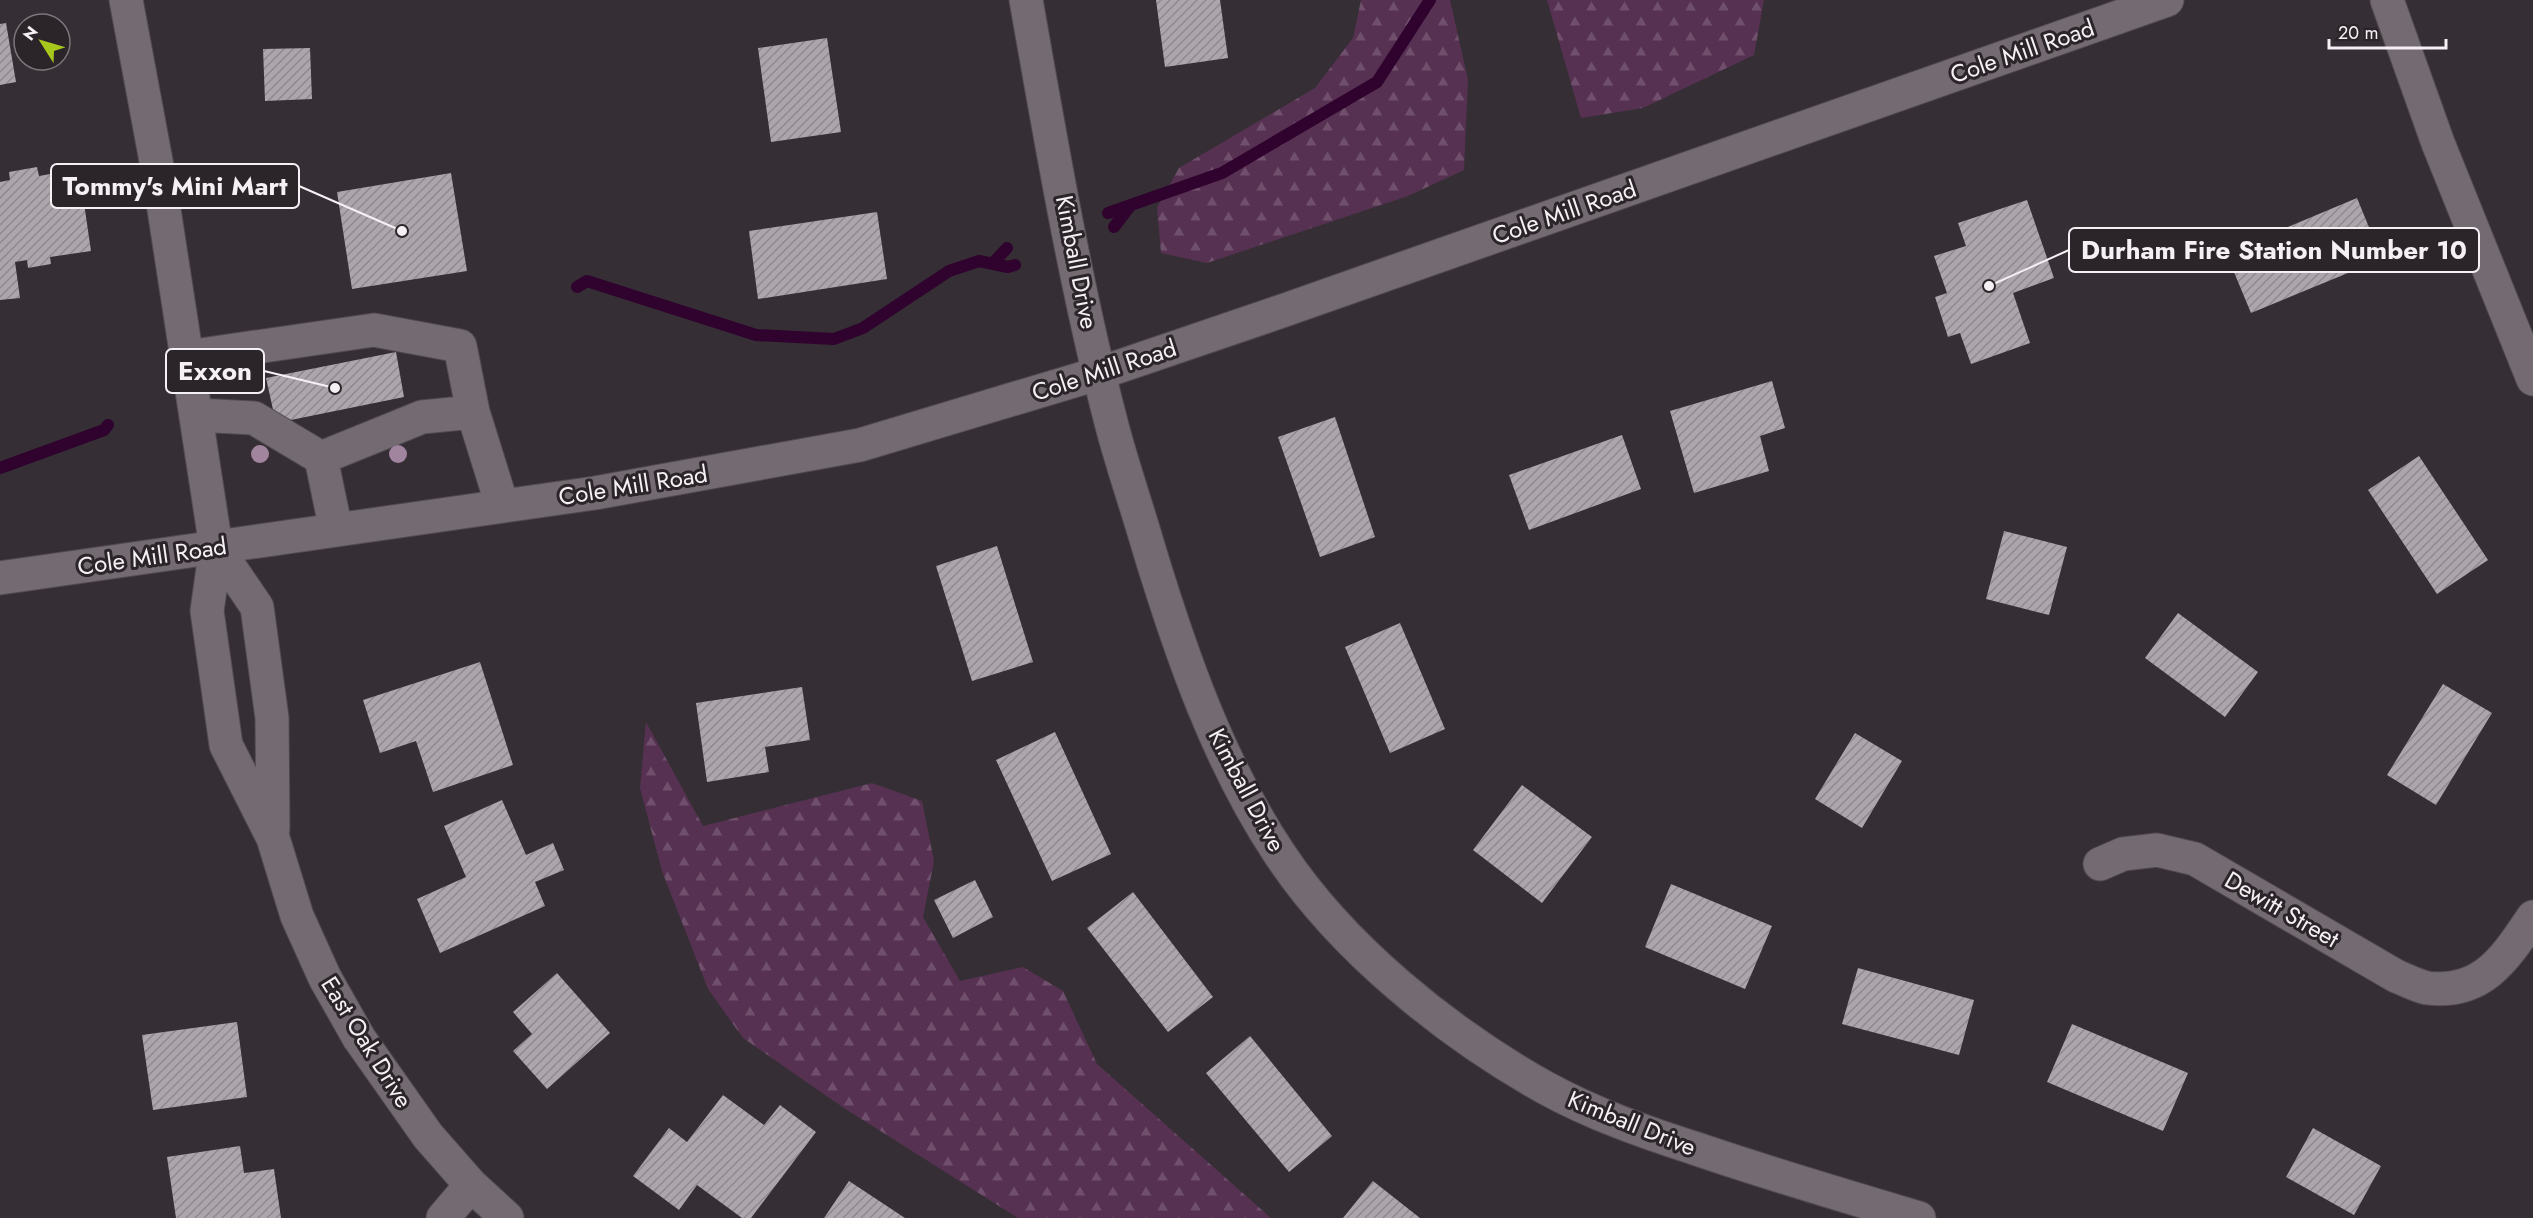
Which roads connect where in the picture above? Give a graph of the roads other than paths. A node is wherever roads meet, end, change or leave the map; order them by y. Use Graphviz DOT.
graph roads {
  1 [pos="126,0"];
  2 [pos="1026,0"];
  3 [pos="2167,0"];
  4 [pos="2387,0"];
  5 [pos="187,357"];
  6 [pos="1100,373"];
  7 [pos="2533,379"];
  8 [pos="473,412"];
  9 [pos="196,415"];
  10 [pos="321,458"];
  11 [pos="502,506"];
  12 [pos="336,530"];
  13 [pos="216,547"];
  14 [pos="0,578"];
  15 [pos="273,838"];
  16 [pos="2100,864"];
  17 [pos="2533,917"];
  18 [pos="471,1185"];
  19 [pos="443,1218"];
  20 [pos="507,1218"];
  21 [pos="1919,1218"];
  1 -- 5 [label="street, East Oak Drive"];
  2 -- 6 [label="street, Kimball Drive"];
  3 -- 6 [label="street, Cole Mill Road"];
  4 -- 7 [label="street"];
  5 -- 8 [label="street"];
  5 -- 9 [label="street, East Oak Drive"];
  6 -- 11 [label="street, Cole Mill Road"];
  6 -- 21 [label="street, Kimball Drive"];
  8 -- 10 [label="street"];
  8 -- 11 [label="street"];
  9 -- 10 [label="street"];
  9 -- 13 [label="street, East Oak Drive"];
  10 -- 12 [label="street"];
  11 -- 12 [label="street, Cole Mill Road"];
  12 -- 13 [label="street, Cole Mill Road"];
  13 -- 14 [label="street, Cole Mill Road"];
  13 -- 15 [label="street, East Oak Drive"];
  13 -- 15 [label="street, East Oak Drive"];
  15 -- 18 [label="street, East Oak Drive"];
  16 -- 17 [label="street, Dewitt Street"];
  18 -- 19 [label="street"];
  18 -- 20 [label="street, East Oak Drive"];
}
